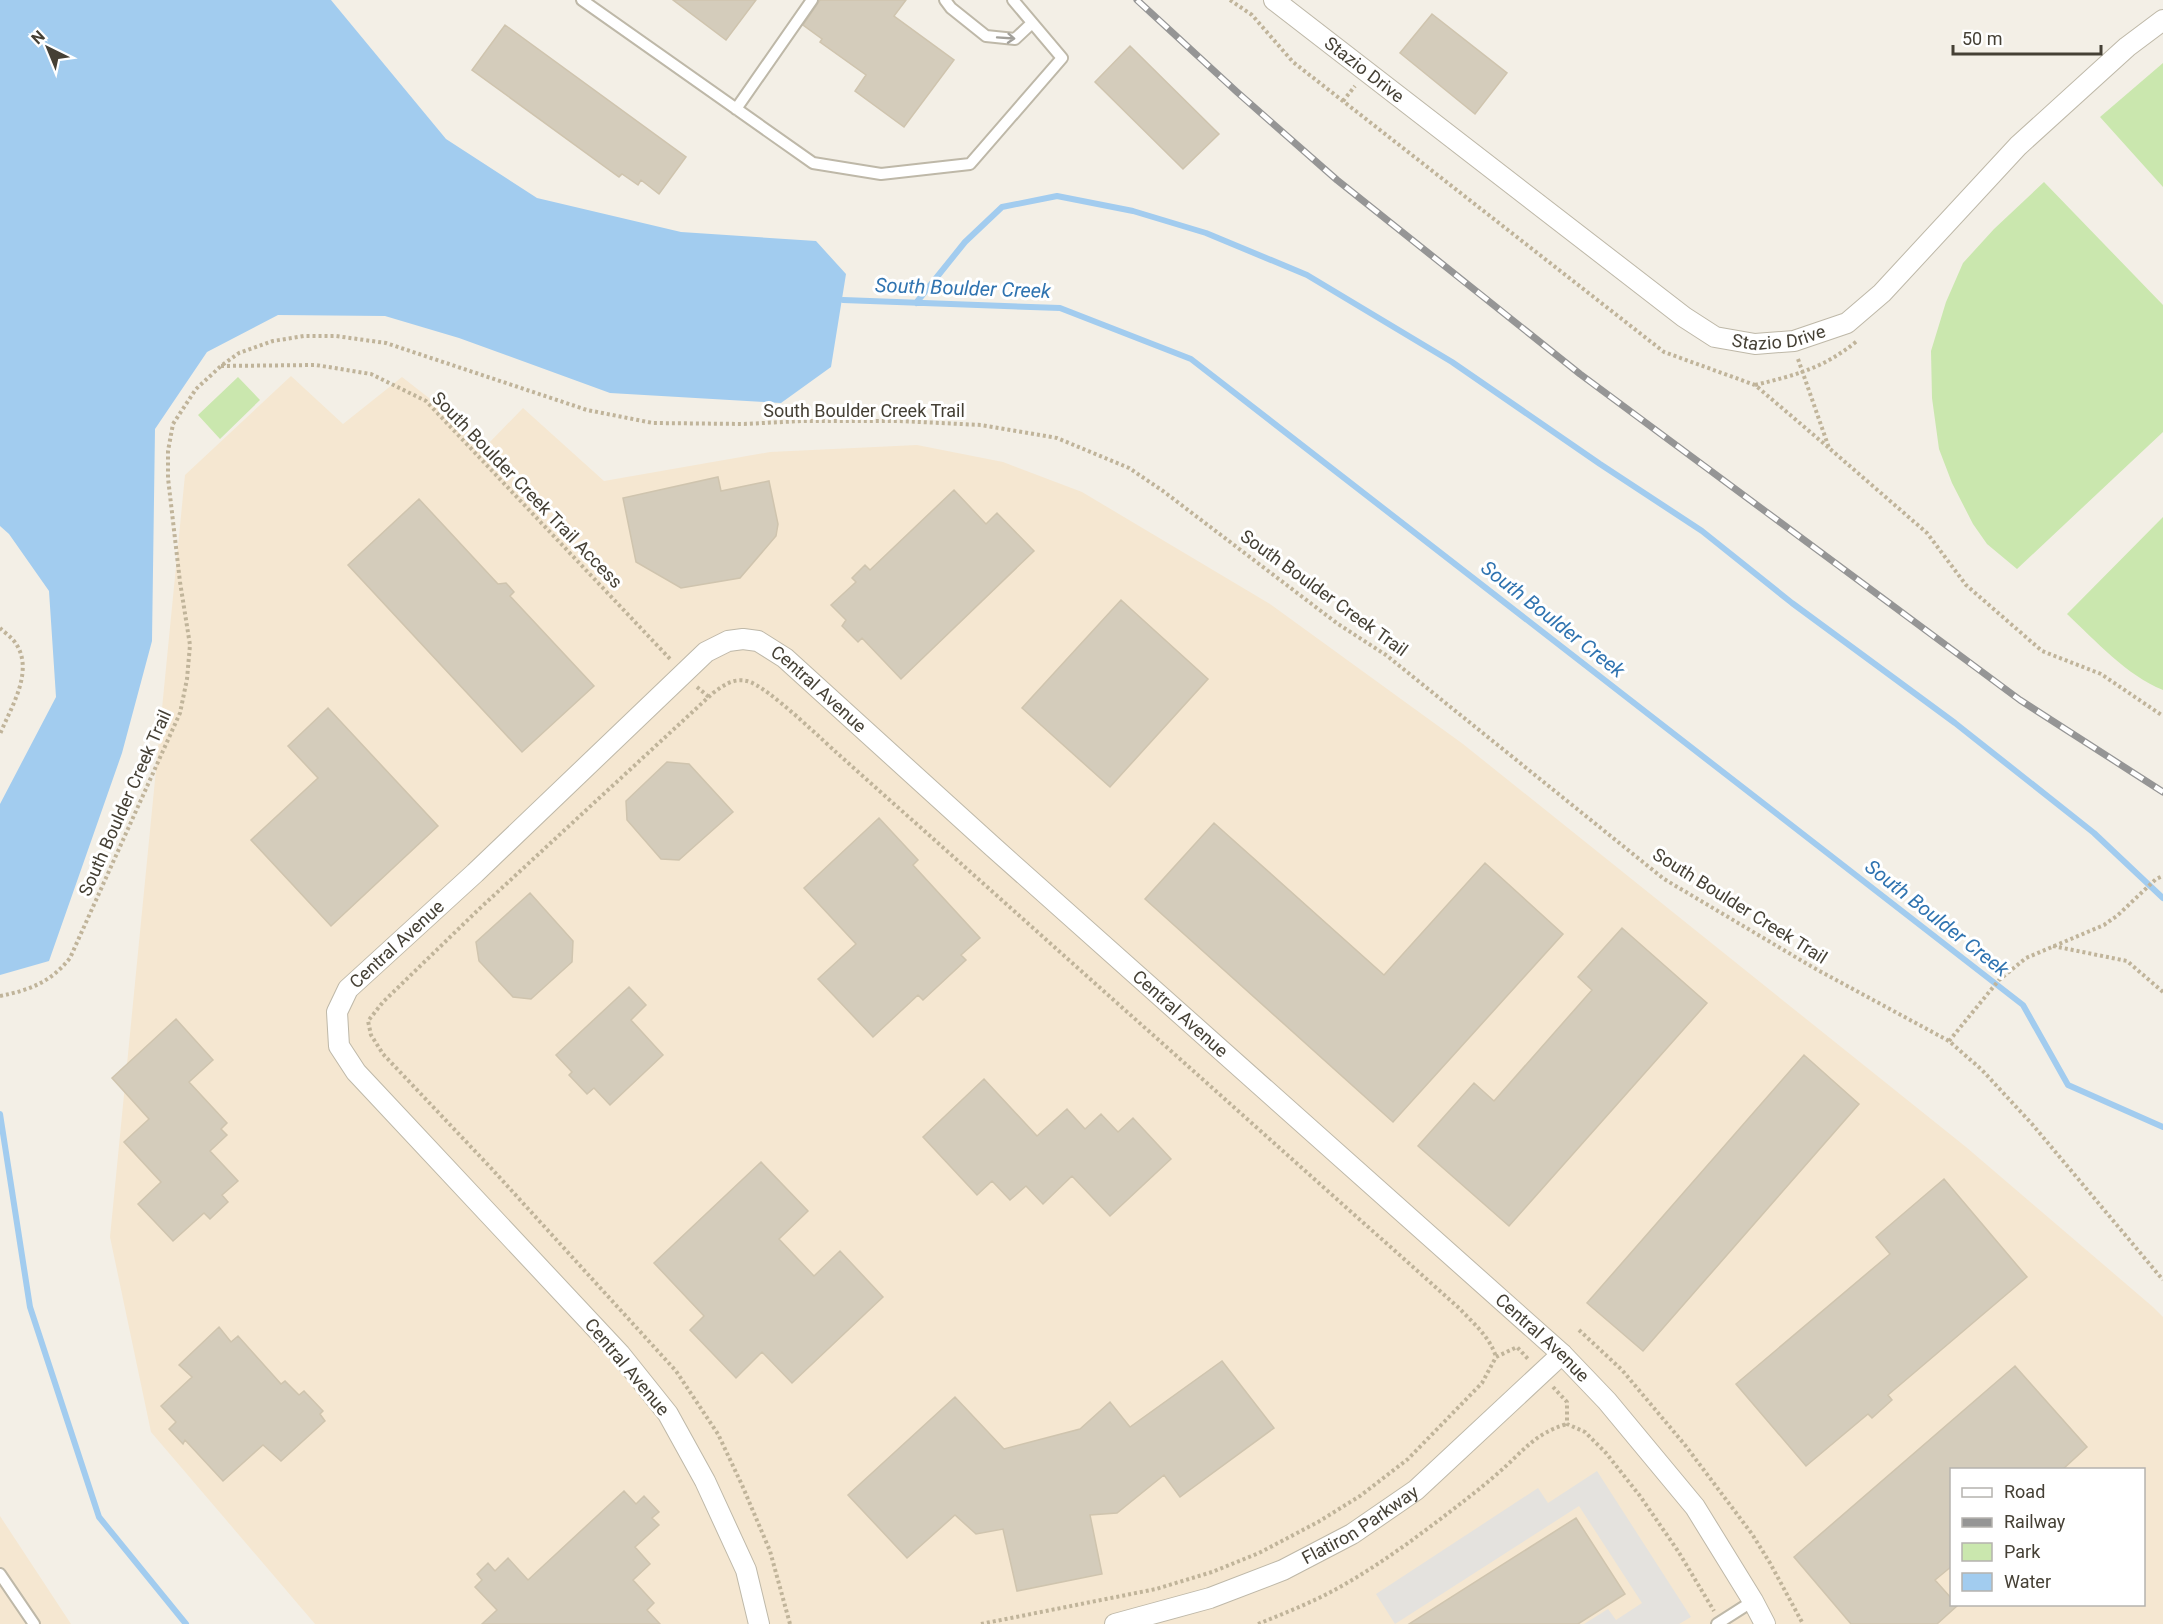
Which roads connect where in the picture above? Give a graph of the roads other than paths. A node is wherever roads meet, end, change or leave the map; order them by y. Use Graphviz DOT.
graph roads {
  1 [pos="582,0"];
  2 [pos="812,0"];
  3 [pos="945,0"];
  4 [pos="1013,0"];
  5 [pos="1274,0"];
  6 [pos="2163,20"];
  7 [pos="1032,23"];
  8 [pos="736,109"];
  9 [pos="1563,1354"];
  10 [pos="0,1574"];
  11 [pos="1753,1601"];
  12 [pos="1719,1623"];
  13 [pos="34,1624"];
  14 [pos="759,1624"];
  15 [pos="1115,1624"];
  16 [pos="1765,1624"];
  1 -- 8 [label="lane"];
  2 -- 8 [label="lane"];
  3 -- 7 [label="lane, one-way"];
  4 -- 7 [label="lane"];
  5 -- 6 [label="street, Stazio Drive"];
  7 -- 8 [label="lane"];
  9 -- 11 [label="street, Central Avenue"];
  9 -- 14 [label="street, Central Avenue"];
  9 -- 15 [label="street, Flatiron Parkway"];
  10 -- 13 [label="lane"];
  11 -- 12 [label="lane"];
  11 -- 16 [label="street, Central Avenue"];
}
